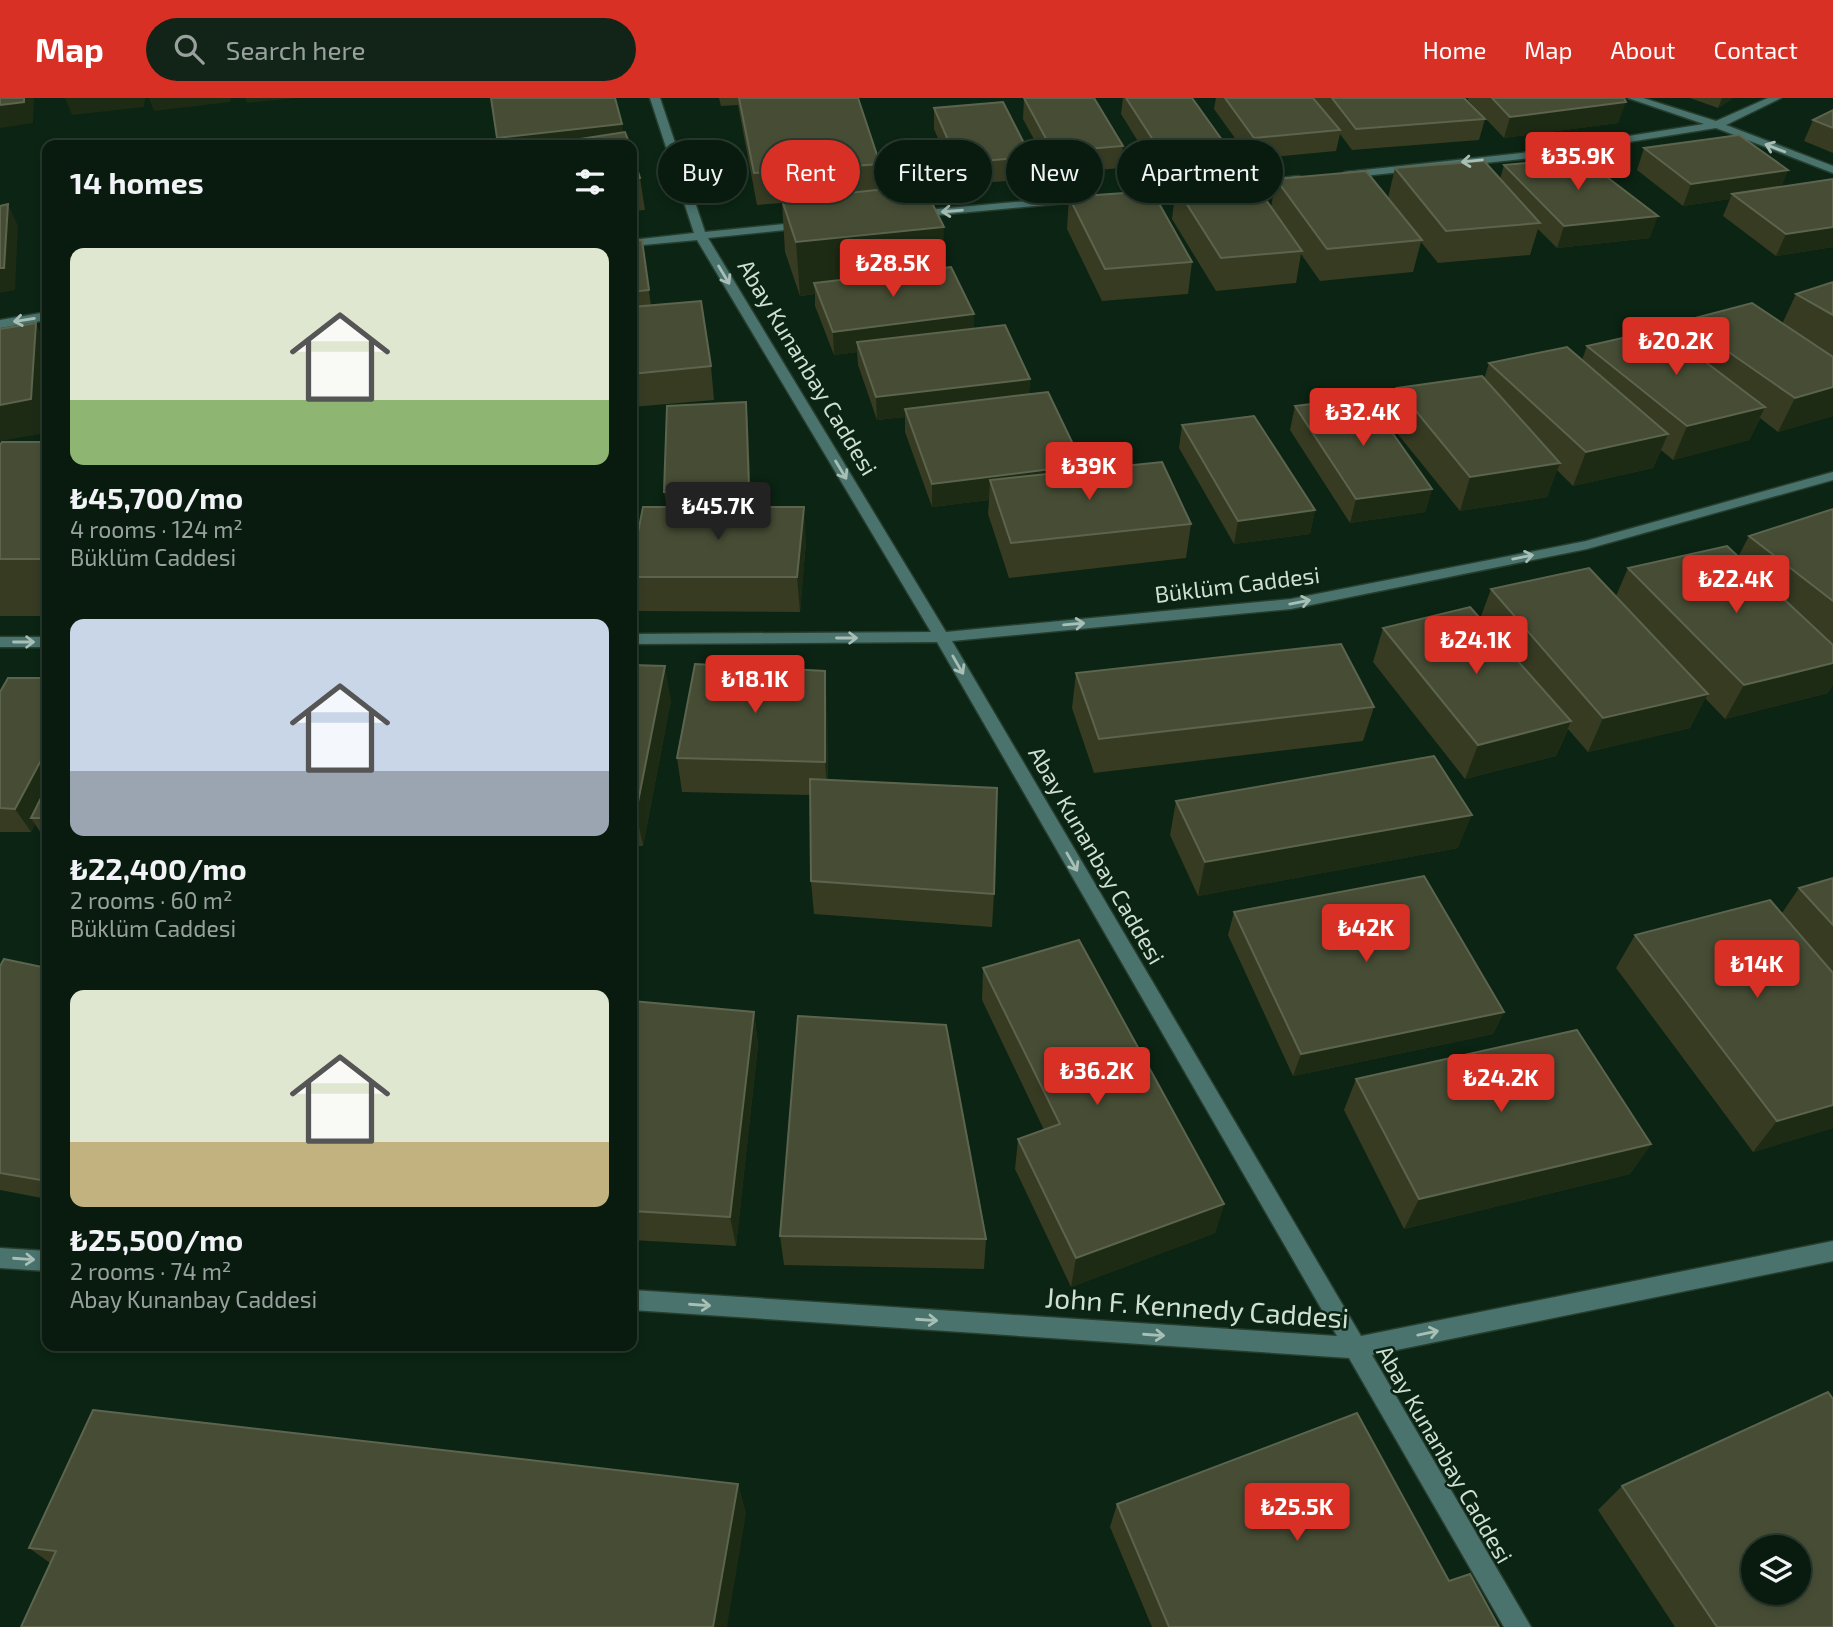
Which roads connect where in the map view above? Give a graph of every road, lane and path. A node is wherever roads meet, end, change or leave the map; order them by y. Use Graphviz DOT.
graph roads {
  1 [pos="655,98"];
  2 [pos="1633,98"];
  3 [pos="1776,98"];
  4 [pos="1717,125"];
  5 [pos="1833,170"];
  6 [pos="1334,176"];
  7 [pos="1307,178"];
  8 [pos="1283,180"];
  9 [pos="1117,196"];
  10 [pos="905,215"];
  11 [pos="822,223"];
  12 [pos="701,236"];
  13 [pos="637,242"];
  14 [pos="42,317"];
  15 [pos="0,324"];
  16 [pos="1833,476"];
  17 [pos="942,637"];
  18 [pos="637,639"];
  19 [pos="0,642"];
  20 [pos="42,642"];
  21 [pos="1833,1251"];
  22 [pos="0,1258"];
  23 [pos="42,1261"];
  24 [pos="637,1300"];
  25 [pos="1355,1348"];
  26 [pos="1518,1627"];
  1 -- 12 [label="street, Abay Kunanbay Caddesi"];
  2 -- 4 [label="street"];
  3 -- 4 [label="street"];
  5 -- 4 [label="street, one-way"];
  4 -- 6 [label="street, one-way"];
  7 -- 8 [label="street"];
  9 -- 10 [label="street, one-way"];
  11 -- 12 [label="street"];
  12 -- 13 [label="street"];
  12 -- 17 [label="street, Abay Kunanbay Caddesi, one-way"];
  14 -- 15 [label="street, one-way"];
  17 -- 16 [label="street, Büklüm Caddesi, one-way"];
  18 -- 17 [label="street, Büklüm Caddesi, one-way"];
  17 -- 25 [label="street, Abay Kunanbay Caddesi, one-way"];
  19 -- 20 [label="street, one-way"];
  25 -- 21 [label="street, John F. Kennedy Caddesi, one-way"];
  22 -- 23 [label="street, one-way"];
  24 -- 25 [label="street, John F. Kennedy Caddesi, one-way"];
  25 -- 26 [label="street, Abay Kunanbay Caddesi"];
}
